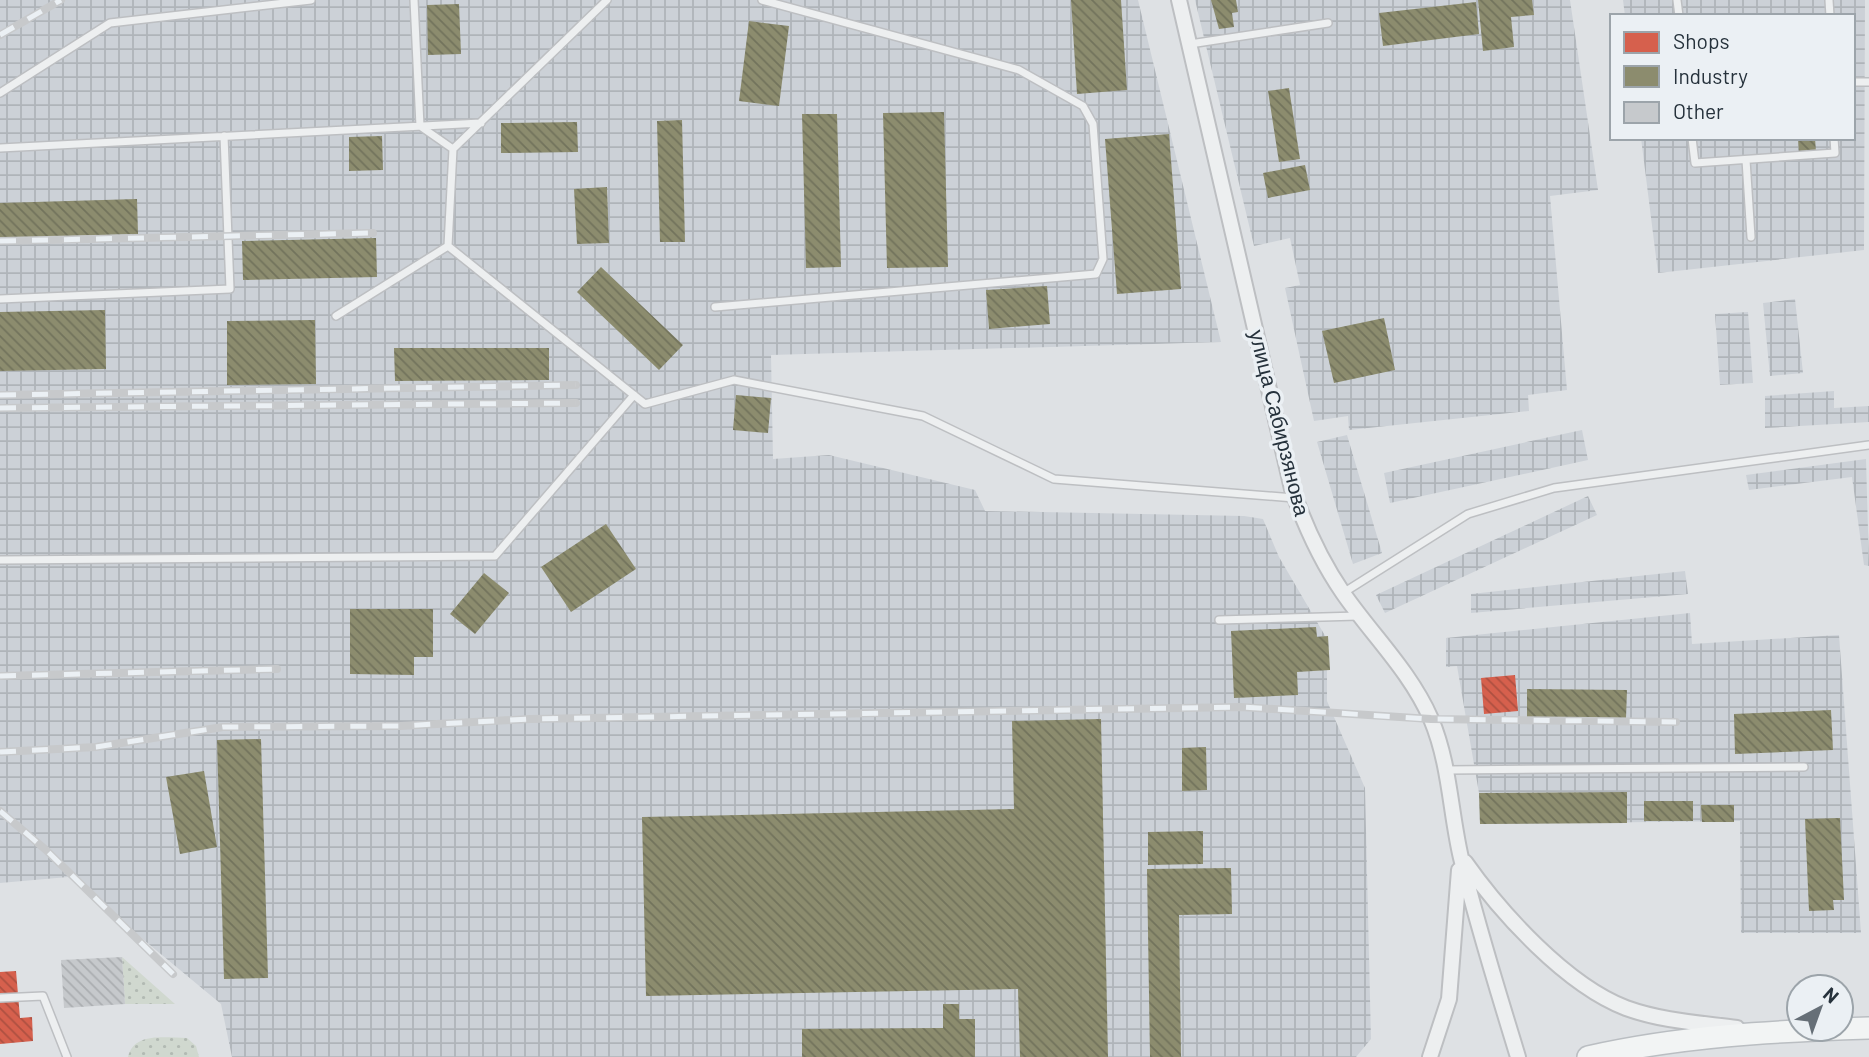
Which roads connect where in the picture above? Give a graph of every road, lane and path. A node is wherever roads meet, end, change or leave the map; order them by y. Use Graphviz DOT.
graph roads {
  1 [pos="311,0"];
  2 [pos="414,0"];
  3 [pos="607,0"];
  4 [pos="762,0"];
  5 [pos="1180,0"];
  6 [pos="1328,23"];
  7 [pos="1190,44"];
  8 [pos="0,93"];
  9 [pos="481,123"];
  10 [pos="420,126"];
  11 [pos="224,136"];
  12 [pos="1692,140"];
  13 [pos="1834,140"];
  14 [pos="0,148"];
  15 [pos="453,149"];
  16 [pos="1746,160"];
  17 [pos="1751,237"];
  18 [pos="448,246"];
  19 [pos="0,299"];
  20 [pos="715,307"];
  21 [pos="336,316"];
  22 [pos="634,395"];
  23 [pos="1869,445"];
  24 [pos="1295,498"];
  25 [pos="0,560"];
  26 [pos="1343,593"];
  27 [pos="1360,616"];
  28 [pos="1219,621"];
  29 [pos="1804,766"];
  30 [pos="1448,770"];
  31 [pos="1460,855"];
  32 [pos="0,998"];
  33 [pos="1869,1028"];
  34 [pos="1765,1032"];
  35 [pos="67,1057"];
  36 [pos="1430,1057"];
  37 [pos="1518,1057"];
  38 [pos="1588,1057"];
  1 -- 8 [label="lane"];
  2 -- 10 [label="lane"];
  3 -- 9 [label="lane"];
  4 -- 20 [label="lane"];
  5 -- 7 [label="street, улица Сабирзянова"];
  6 -- 7 [label="lane"];
  7 -- 24 [label="street, улица Сабирзянова"];
  9 -- 10 [label="lane"];
  9 -- 15 [label="lane"];
  10 -- 11 [label="lane"];
  10 -- 15 [label="lane"];
  11 -- 14 [label="lane"];
  11 -- 19 [label="lane"];
  12 -- 16 [label="lane"];
  13 -- 16 [label="lane"];
  15 -- 18 [label="lane"];
  16 -- 17 [label="lane"];
  18 -- 21 [label="lane"];
  18 -- 22 [label="lane"];
  22 -- 24 [label="lane"];
  22 -- 25 [label="lane"];
  23 -- 26 [label="lane"];
  24 -- 26 [label="street, улица Сабирзянова"];
  26 -- 27 [label="street, улица Сабирзянова"];
  27 -- 28 [label="lane"];
  27 -- 30 [label="street, улица Сабирзянова"];
  29 -- 30 [label="lane"];
  30 -- 31 [label="street, улица Сабирзянова"];
  31 -- 34 [label="street"];
  31 -- 36 [label="street"];
  31 -- 37 [label="street"];
  32 -- 35 [label="lane"];
  33 -- 34 [label="main road"];
  34 -- 38 [label="main road"];
}
